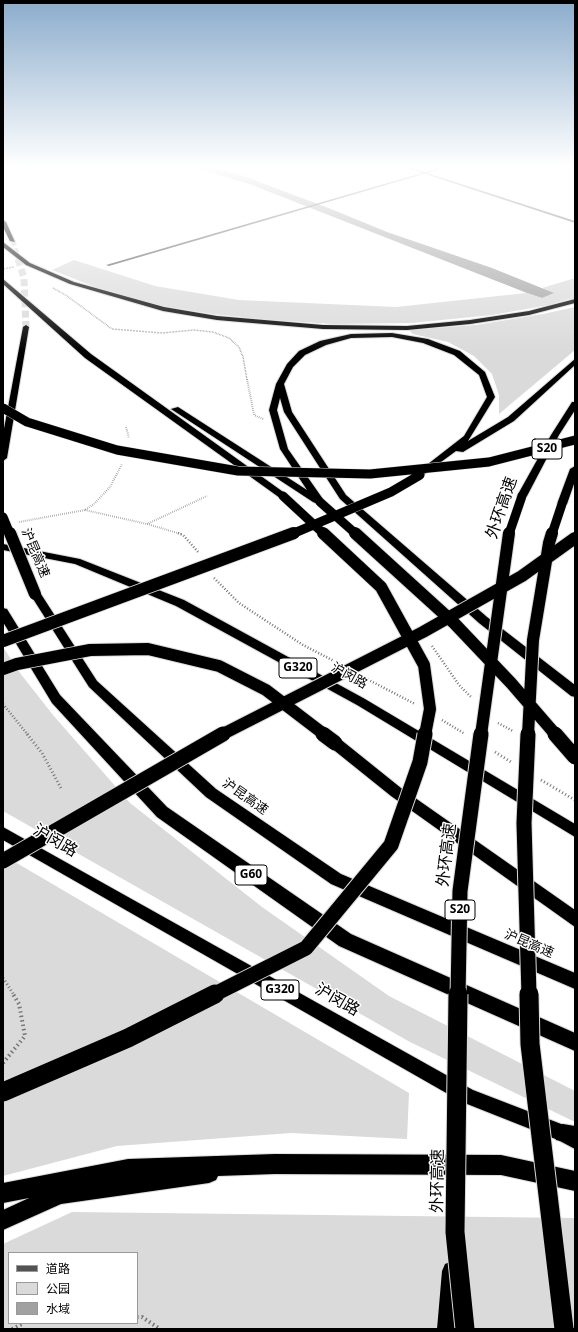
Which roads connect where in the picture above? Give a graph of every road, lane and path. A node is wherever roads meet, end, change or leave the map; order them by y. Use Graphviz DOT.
graph roads {
  1 [pos="7,230"];
  2 [pos="225,230"];
  3 [pos="13,241"];
  4 [pos="3,244"];
  5 [pos="108,264"];
  6 [pos="14,267"];
  7 [pos="20,271"];
  8 [pos="3,281"];
  9 [pos="47,285"];
  10 [pos="575,301"];
  11 [pos="26,327"];
  12 [pos="88,356"];
  13 [pos="575,361"];
  14 [pos="280,384"];
  15 [pos="575,404"];
  16 [pos="3,408"];
  17 [pos="265,420"];
  18 [pos="126,427"];
  19 [pos="129,439"];
  20 [pos="575,440"];
  21 [pos="3,458"];
  22 [pos="125,459"];
  23 [pos="575,469"];
  24 [pos="420,474"];
  25 [pos="207,496"];
  26 [pos="320,502"];
  27 [pos="85,510"];
  28 [pos="3,517"];
  29 [pos="17,522"];
  30 [pos="147,524"];
  31 [pos="575,538"];
  32 [pos="3,547"];
  33 [pos="202,556"];
  34 [pos="213,576"];
  35 [pos="3,612"];
  36 [pos="3,640"];
  37 [pos="337,663"];
  38 [pos="3,669"];
  39 [pos="364,677"];
  40 [pos="575,692"];
  41 [pos="3,704"];
  42 [pos="418,706"];
  43 [pos="439,718"];
  44 [pos="466,735"];
  45 [pos="493,751"];
  46 [pos="575,757"];
  47 [pos="514,764"];
  48 [pos="534,776"];
  49 [pos="62,790"];
  50 [pos="575,800"];
  51 [pos="575,831"];
  52 [pos="3,833"];
  53 [pos="3,861"];
  54 [pos="575,919"];
  55 [pos="3,978"];
  56 [pos="575,981"];
  57 [pos="575,1042"];
  58 [pos="3,1063"];
  59 [pos="3,1092"];
  60 [pos="571,1136"];
  61 [pos="275,1164"];
  62 [pos="575,1181"];
  63 [pos="3,1193"];
  64 [pos="3,1220"];
  65 [pos="455,1232"];
  66 [pos="138,1317"];
  67 [pos="22,1324"];
  68 [pos="12,1329"];
  69 [pos="160,1329"];
  70 [pos="448,1329"];
  71 [pos="464,1329"];
  72 [pos="564,1329"];
  1 -- 3 [label="highway"];
  2 -- 5 [label="street"];
  4 -- 10 [label="highway"];
  6 -- 7 [label="path"];
  8 -- 12 [label="highway"];
  9 -- 17 [label="path"];
  11 -- 21 [label="highway"];
  12 -- 26 [label="highway"];
  12 -- 59 [label="highway, bridge"];
  13 -- 24 [label="highway, bridge"];
  14 -- 24 [label="highway, bridge"];
  14 -- 26 [label="highway"];
  14 -- 40 [label="highway"];
  15 -- 65 [label="highway, 外环高速 / S20, bridge"];
  16 -- 20 [label="highway, bridge"];
  18 -- 19 [label="path"];
  22 -- 27 [label="path"];
  23 -- 72 [label="highway, S20, bridge"];
  24 -- 36 [label="highway, bridge"];
  25 -- 30 [label="path"];
  26 -- 46 [label="highway, bridge"];
  27 -- 29 [label="path"];
  27 -- 30 [label="path"];
  28 -- 56 [label="highway, 沪昆高速, bridge"];
  30 -- 33 [label="path"];
  31 -- 53 [label="highway, bridge"];
  32 -- 51 [label="highway, 沪闵路 / G320"];
  34 -- 37 [label="path"];
  35 -- 57 [label="highway, G60"];
  38 -- 54 [label="highway, bridge"];
  39 -- 42 [label="path"];
  41 -- 49 [label="path"];
  43 -- 44 [label="path"];
  45 -- 47 [label="path"];
  48 -- 50 [label="path"];
  52 -- 60 [label="highway, 沪闵路 / G320"];
  55 -- 58 [label="path"];
  61 -- 62 [label="highway"];
  61 -- 63 [label="highway"];
  61 -- 64 [label="highway"];
  65 -- 70 [label="highway, bridge"];
  65 -- 71 [label="highway, 外环高速 / S20, bridge"];
  66 -- 69 [label="path"];
  67 -- 68 [label="path"];
}
